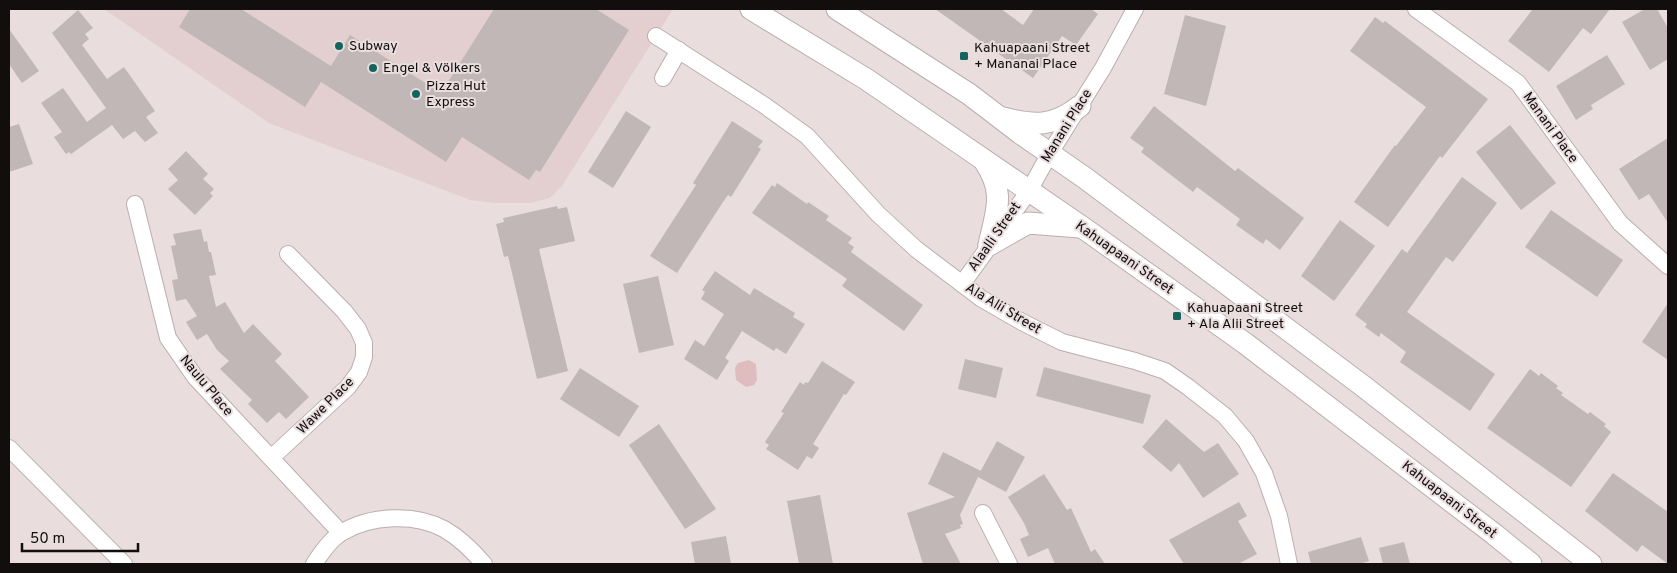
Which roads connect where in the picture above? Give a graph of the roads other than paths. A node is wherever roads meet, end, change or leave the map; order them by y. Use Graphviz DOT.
graph roads {
  1 [pos="751,9"];
  2 [pos="837,9"];
  3 [pos="844,9"];
  4 [pos="1135,9"];
  5 [pos="1416,9"];
  6 [pos="868,27"];
  7 [pos="656,36"];
  8 [pos="679,50"];
  9 [pos="662,78"];
  10 [pos="1080,106"];
  11 [pos="1000,118"];
  12 [pos="1050,153"];
  13 [pos="985,162"];
  14 [pos="1029,191"];
  15 [pos="135,204"];
  16 [pos="1082,227"];
  17 [pos="989,245"];
  18 [pos="288,254"];
  19 [pos="1668,266"];
  20 [pos="962,284"];
  21 [pos="9,448"];
  22 [pos="271,458"];
  23 [pos="983,513"];
  24 [pos="341,533"];
  25 [pos="124,564"];
  26 [pos="314,564"];
  27 [pos="484,564"];
  28 [pos="1009,564"];
  29 [pos="1289,564"];
  30 [pos="1531,564"];
  31 [pos="1591,564"];
  1 -- 13 [label="main road, Kahuapaani Street"];
  2 -- 6 [label="main road"];
  3 -- 6 [label="main road"];
  4 -- 10 [label="street, Manani Place"];
  5 -- 19 [label="street, Manani Place"];
  6 -- 11 [label="main road"];
  7 -- 8 [label="street, Ala Alii Street"];
  8 -- 9 [label="street"];
  8 -- 20 [label="street, Ala Alii Street"];
  10 -- 11 [label="main road"];
  10 -- 12 [label="street, Manani Place"];
  11 -- 12 [label="main road"];
  12 -- 14 [label="street, Manani Place"];
  12 -- 31 [label="main road"];
  13 -- 14 [label="main road, Kahuapaani Street"];
  13 -- 17 [label="main road"];
  14 -- 16 [label="main road, Kahuapaani Street"];
  14 -- 17 [label="street, Alaalli Street"];
  15 -- 22 [label="street, Naulu Place"];
  16 -- 17 [label="main road"];
  16 -- 30 [label="main road, Kahuapaani Street"];
  17 -- 20 [label="street, Alaalli Street"];
  18 -- 22 [label="street, Wawe Place"];
  20 -- 29 [label="street, Ala Alii Street"];
  21 -- 25 [label="street"];
  22 -- 24 [label="street, Naulu Place"];
  23 -- 28 [label="street"];
  24 -- 26 [label="street"];
  24 -- 27 [label="street"];
}
